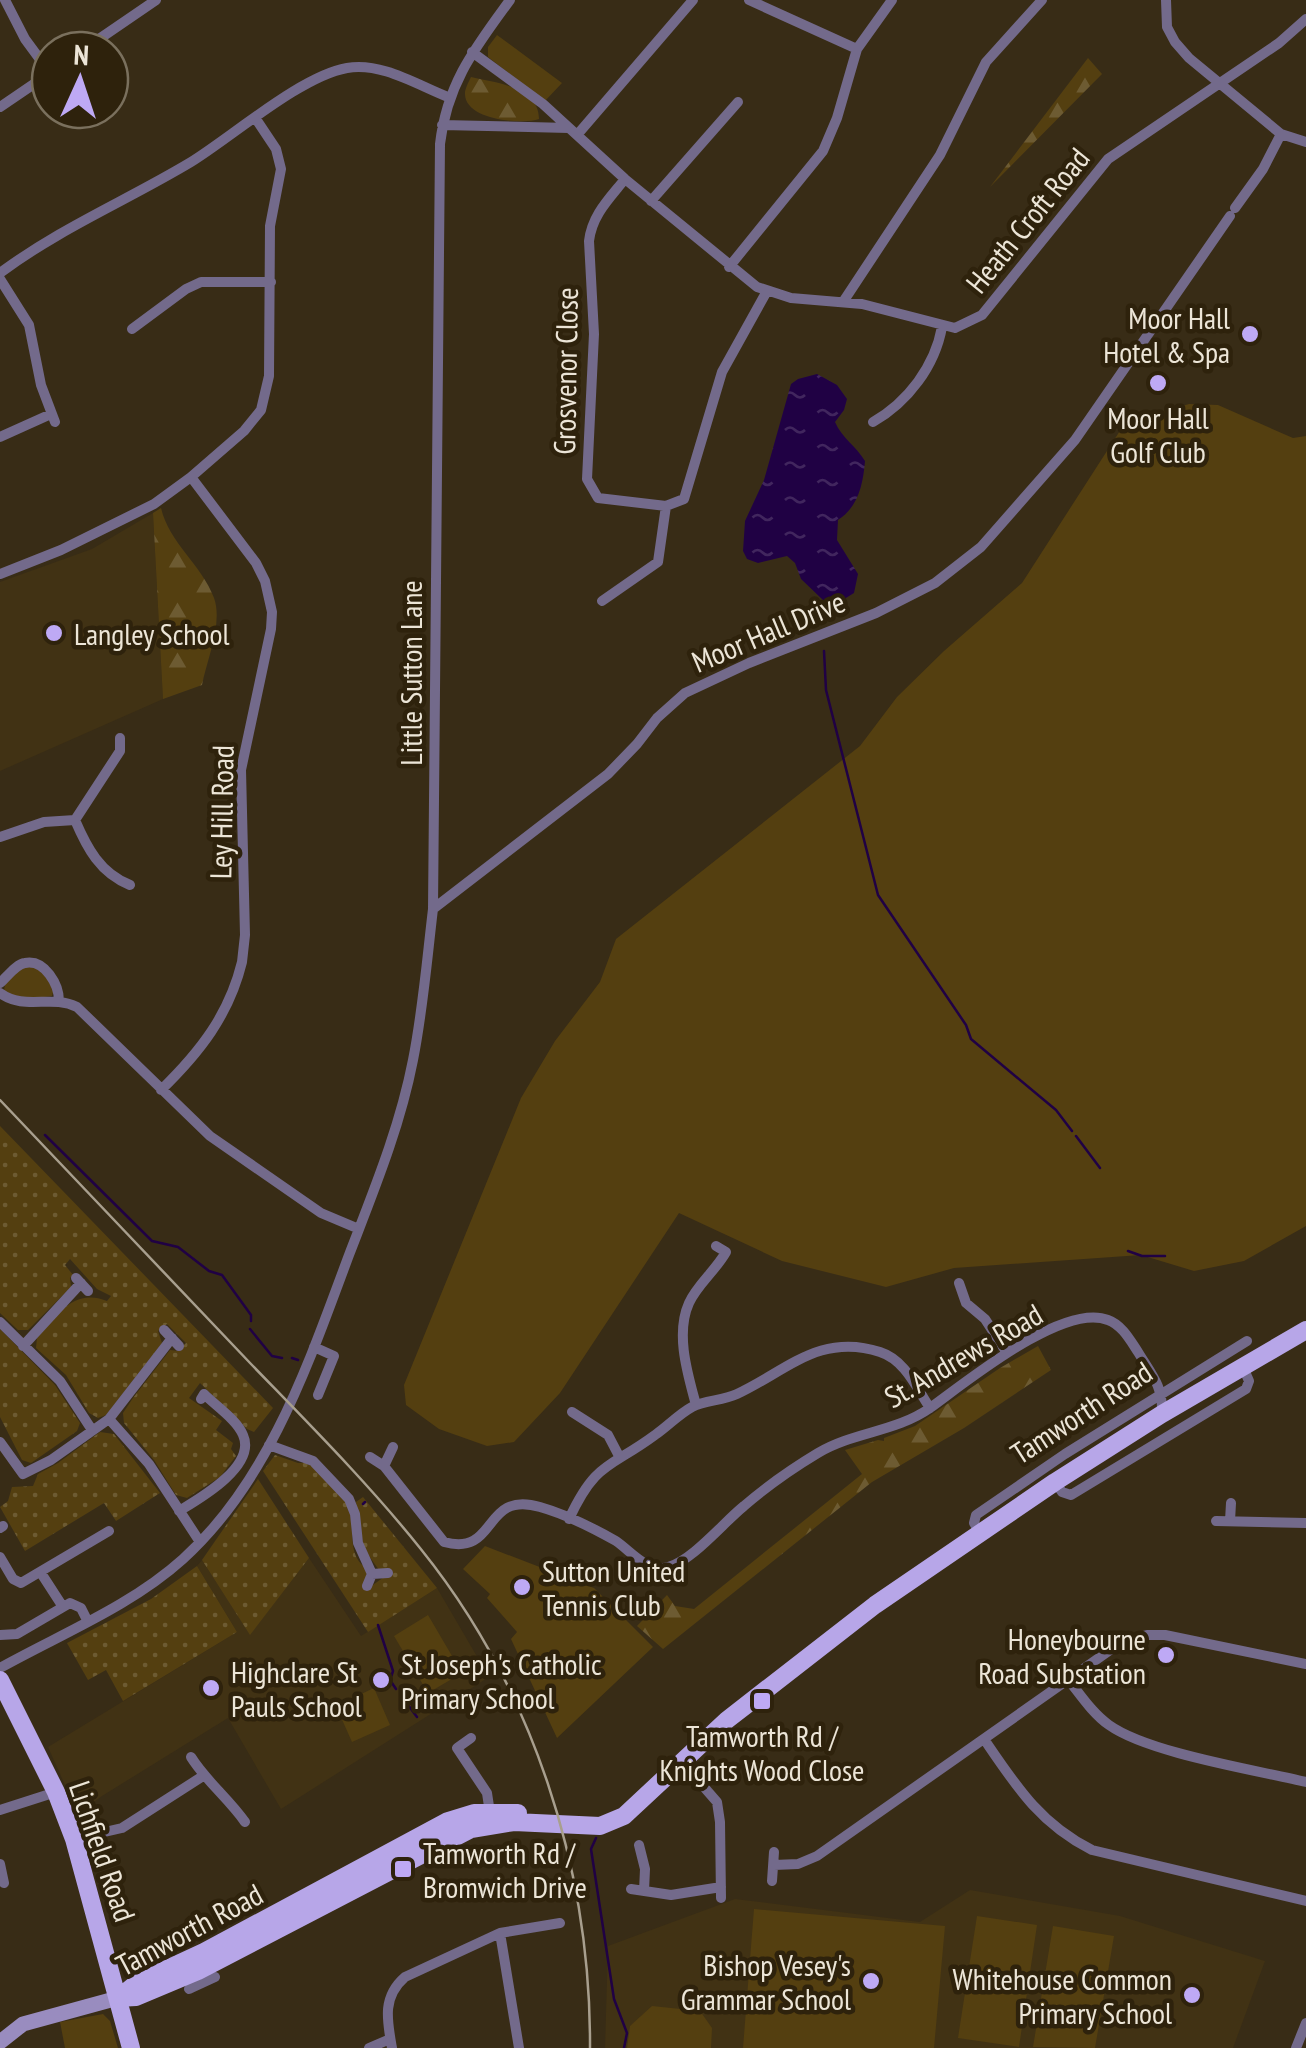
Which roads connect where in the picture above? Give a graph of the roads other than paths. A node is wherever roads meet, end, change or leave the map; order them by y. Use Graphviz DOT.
graph roads {
  1 [pos="156,0"];
  2 [pos="510,0"];
  3 [pos="693,0"];
  4 [pos="749,0"];
  5 [pos="892,0"];
  6 [pos="1042,0"];
  7 [pos="1166,0"];
  8 [pos="3,1"];
  9 [pos="1306,18"];
  10 [pos="112,30"];
  11 [pos="30,46"];
  12 [pos="857,49"];
  13 [pos="472,52"];
  14 [pos="1219,85"];
  15 [pos="30,87"];
  16 [pos="448,97"];
  17 [pos="738,102"];
  18 [pos="0,108"];
  19 [pos="256,119"];
  20 [pos="442,125"];
  21 [pos="573,132"];
  22 [pos="1281,134"];
  23 [pos="1306,142"];
  24 [pos="625,179"];
  25 [pos="651,201"];
  26 [pos="729,267"];
  27 [pos="0,276"];
  28 [pos="271,282"];
  29 [pos="767,291"];
  30 [pos="843,302"];
  31 [pos="942,327"];
  32 [pos="132,329"];
  33 [pos="873,422"];
  34 [pos="0,437"];
  35 [pos="191,477"];
  36 [pos="666,506"];
  37 [pos="0,574"];
  38 [pos="602,601"];
  39 [pos="124,742"];
  40 [pos="74,820"];
  41 [pos="0,837"];
  42 [pos="123,885"];
  43 [pos="433,908"];
  44 [pos="0,983"];
  45 [pos="0,993"];
  46 [pos="59,1001"];
  47 [pos="161,1090"];
  48 [pos="359,1229"];
  49 [pos="716,1246"];
  50 [pos="959,1283"];
  51 [pos="82,1284"];
  52 [pos="0,1322"];
  53 [pos="1306,1330"];
  54 [pos="172,1338"];
  55 [pos="1247,1341"];
  56 [pos="23,1346"];
  57 [pos="314,1347"];
  58 [pos="1007,1353"];
  59 [pos="1242,1367"];
  60 [pos="1163,1392"];
  61 [pos="318,1396"];
  62 [pos="200,1399"];
  63 [pos="1184,1401"];
  64 [pos="696,1405"];
  65 [pos="930,1408"];
  66 [pos="571,1412"];
  67 [pos="1162,1414"];
  68 [pos="110,1419"];
  69 [pos="92,1430"];
  70 [pos="0,1442"];
  71 [pos="269,1445"];
  72 [pos="393,1448"];
  73 [pos="619,1456"];
  74 [pos="370,1457"];
  75 [pos="384,1466"];
  76 [pos="1055,1482"];
  77 [pos="1231,1503"];
  78 [pos="179,1511"];
  79 [pos="570,1519"];
  80 [pos="1216,1520"];
  81 [pos="1230,1520"];
  82 [pos="1306,1523"];
  83 [pos="109,1531"];
  84 [pos="980,1532"];
  85 [pos="200,1542"];
  86 [pos="0,1557"];
  87 [pos="41,1573"];
  88 [pos="372,1574"];
  89 [pos="388,1574"];
  90 [pos="367,1586"];
  91 [pos="62,1607"];
  92 [pos="87,1620"];
  93 [pos="0,1635"];
  94 [pos="1306,1664"];
  95 [pos="1068,1678"];
  96 [pos="1,1680"];
  97 [pos="471,1738"];
  98 [pos="984,1739"];
  99 [pos="192,1757"];
  100 [pos="683,1763"];
  101 [pos="203,1776"];
  102 [pos="1306,1782"];
  103 [pos="56,1792"];
  104 [pos="0,1810"];
  105 [pos="491,1818"];
  106 [pos="245,1822"];
  107 [pos="74,1840"];
  108 [pos="639,1844"];
  109 [pos="774,1852"];
  110 [pos="0,1864"];
  111 [pos="774,1865"];
  112 [pos="772,1880"];
  113 [pos="4,1883"];
  114 [pos="1306,1902"];
  115 [pos="556,1927"];
  116 [pos="500,1934"];
  117 [pos="118,1998"];
  118 [pos="1306,2022"];
  119 [pos="3,2035"];
  120 [pos="391,2044"];
  121 [pos="131,2048"];
  122 [pos="369,2048"];
  123 [pos="519,2048"];
  124 [pos="1296,2048"];
  1 -- 10 [label="street"];
  2 -- 13 [label="street, Little Sutton Lane"];
  3 -- 21 [label="street"];
  4 -- 12 [label="street"];
  5 -- 12 [label="street"];
  6 -- 30 [label="street"];
  7 -- 14 [label="street"];
  8 -- 11 [label="street"];
  9 -- 14 [label="street, Heath Croft Road"];
  12 -- 26 [label="street"];
  13 -- 16 [label="street, Little Sutton Lane"];
  13 -- 21 [label="street"];
  14 -- 22 [label="street"];
  14 -- 31 [label="street, Heath Croft Road"];
  15 -- 18 [label="street"];
  16 -- 19 [label="street"];
  16 -- 20 [label="street, Little Sutton Lane"];
  17 -- 25 [label="street"];
  19 -- 27 [label="street"];
  19 -- 28 [label="street"];
  20 -- 21 [label="street"];
  20 -- 43 [label="street, Little Sutton Lane"];
  21 -- 24 [label="street"];
  22 -- 23 [label="street"];
  22 -- 43 [label="street, Moor Hall Drive"];
  24 -- 25 [label="street"];
  24 -- 36 [label="street, Grosvenor Close"];
  25 -- 26 [label="street"];
  26 -- 29 [label="street"];
  27 -- 34 [label="street"];
  28 -- 32 [label="street"];
  28 -- 35 [label="street"];
  29 -- 30 [label="street"];
  29 -- 36 [label="street"];
  30 -- 31 [label="street"];
  31 -- 33 [label="street"];
  35 -- 37 [label="street"];
  35 -- 47 [label="street, Ley Hill Road"];
  36 -- 38 [label="street"];
  39 -- 40 [label="street"];
  40 -- 41 [label="street"];
  40 -- 42 [label="street"];
  43 -- 48 [label="street, Little Sutton Lane"];
  44 -- 46 [label="street"];
  45 -- 46 [label="street"];
  46 -- 47 [label="street"];
  47 -- 48 [label="street"];
  48 -- 57 [label="street, Little Sutton Lane"];
  49 -- 64 [label="street"];
  50 -- 58 [label="street"];
  51 -- 56 [label="street"];
  52 -- 56 [label="street"];
  53 -- 59 [label="main road, Tamworth Road"];
  54 -- 68 [label="street"];
  55 -- 60 [label="street, Tamworth Road"];
  56 -- 69 [label="street"];
  57 -- 61 [label="street"];
  57 -- 71 [label="street, Little Sutton Lane"];
  58 -- 60 [label="street, St. Andrews Road"];
  58 -- 65 [label="street, St. Andrews Road"];
  59 -- 63 [label="main road, Tamworth Road"];
  59 -- 76 [label="street, Tamworth Road"];
  60 -- 63 [label="street"];
  60 -- 67 [label="street"];
  60 -- 84 [label="street, Tamworth Road"];
  62 -- 78 [label="street"];
  63 -- 67 [label="main road, Tamworth Road"];
  64 -- 65 [label="street"];
  64 -- 73 [label="street"];
  65 -- 79 [label="street, St. Andrews Road"];
  66 -- 73 [label="street"];
  67 -- 76 [label="main road, Tamworth Road"];
  68 -- 69 [label="street"];
  68 -- 78 [label="street"];
  69 -- 70 [label="street"];
  71 -- 85 [label="street, Little Sutton Lane"];
  71 -- 88 [label="street"];
  72 -- 75 [label="street"];
  73 -- 79 [label="street"];
  74 -- 75 [label="street, St. Andrews Road"];
  75 -- 79 [label="street, St. Andrews Road"];
  76 -- 84 [label="main road, Tamworth Road"];
  77 -- 81 [label="street"];
  78 -- 85 [label="street"];
  80 -- 81 [label="street"];
  81 -- 82 [label="street"];
  83 -- 87 [label="street"];
  84 -- 100 [label="main road, Tamworth Road"];
  85 -- 92 [label="street, Little Sutton Lane"];
  86 -- 87 [label="street"];
  87 -- 91 [label="street"];
  88 -- 89 [label="street"];
  88 -- 90 [label="street"];
  91 -- 92 [label="street"];
  91 -- 93 [label="street"];
  92 -- 96 [label="street, Little Sutton Lane"];
  94 -- 95 [label="street"];
  95 -- 98 [label="street"];
  95 -- 102 [label="street"];
  96 -- 103 [label="main road, Lichfield Road"];
  97 -- 105 [label="street"];
  98 -- 111 [label="street"];
  98 -- 114 [label="street"];
  99 -- 101 [label="street"];
  100 -- 105 [label="main road, Tamworth Road"];
  100 -- 108 [label="street"];
  101 -- 106 [label="street"];
  101 -- 107 [label="street"];
  103 -- 104 [label="street"];
  103 -- 107 [label="main road, Lichfield Road"];
  105 -- 117 [label="main road, Tamworth Road"];
  105 -- 117 [label="main road, Tamworth Road"];
  107 -- 117 [label="main road, Lichfield Road"];
  109 -- 111 [label="street"];
  110 -- 113 [label="street"];
  111 -- 112 [label="street"];
  115 -- 116 [label="street"];
  116 -- 120 [label="street"];
  116 -- 123 [label="street"];
  117 -- 119 [label="street"];
  117 -- 121 [label="main road, Lichfield Road"];
  118 -- 124 [label="street"];
  120 -- 122 [label="street"];
}
